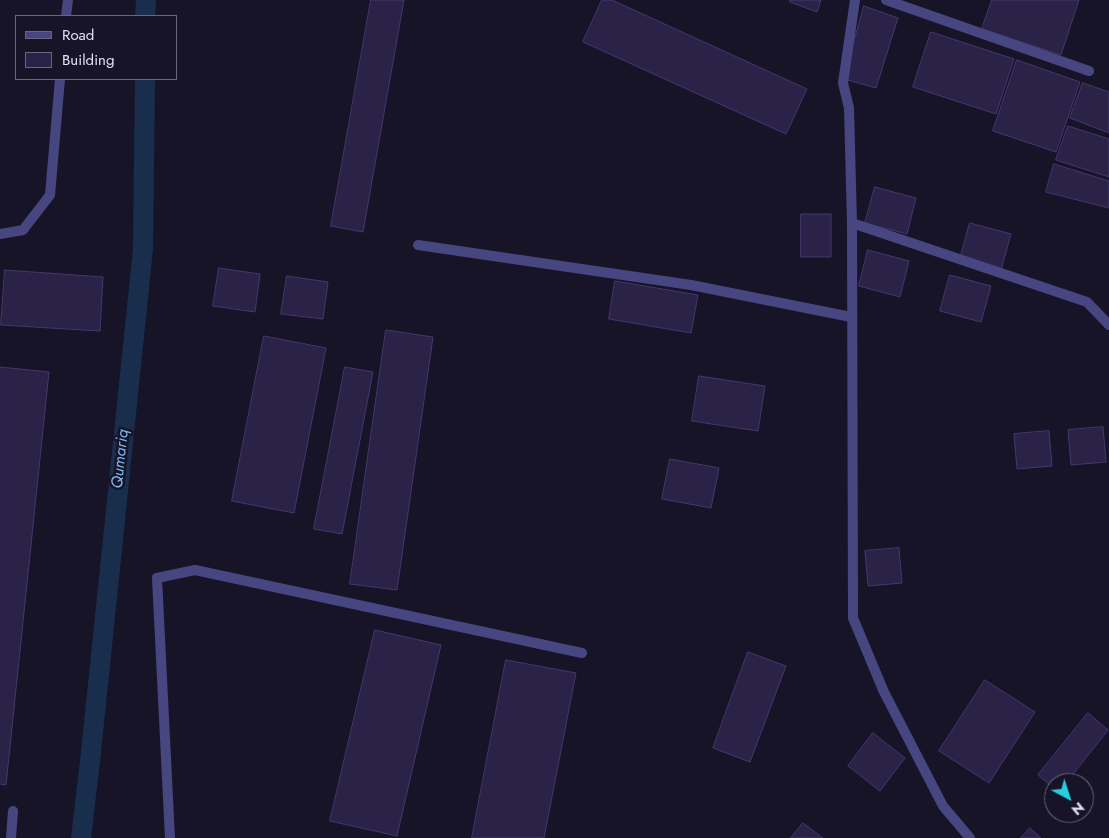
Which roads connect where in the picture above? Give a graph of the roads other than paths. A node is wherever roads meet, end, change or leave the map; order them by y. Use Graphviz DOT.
graph roads {
  1 [pos="68,0"];
  2 [pos="855,0"];
  3 [pos="886,0"];
  4 [pos="66,15"];
  5 [pos="1089,71"];
  6 [pos="60,80"];
  7 [pos="852,223"];
  8 [pos="0,234"];
  9 [pos="418,245"];
  10 [pos="851,317"];
  11 [pos="1109,325"];
  12 [pos="582,653"];
  13 [pos="13,811"];
  14 [pos="11,838"];
  15 [pos="170,838"];
  16 [pos="970,838"];
  1 -- 4 [label="street"];
  2 -- 7 [label="street"];
  3 -- 5 [label="street"];
  6 -- 8 [label="street"];
  7 -- 10 [label="street"];
  7 -- 11 [label="street"];
  9 -- 10 [label="street"];
  10 -- 16 [label="street"];
  12 -- 15 [label="street"];
  13 -- 14 [label="street"];
}
